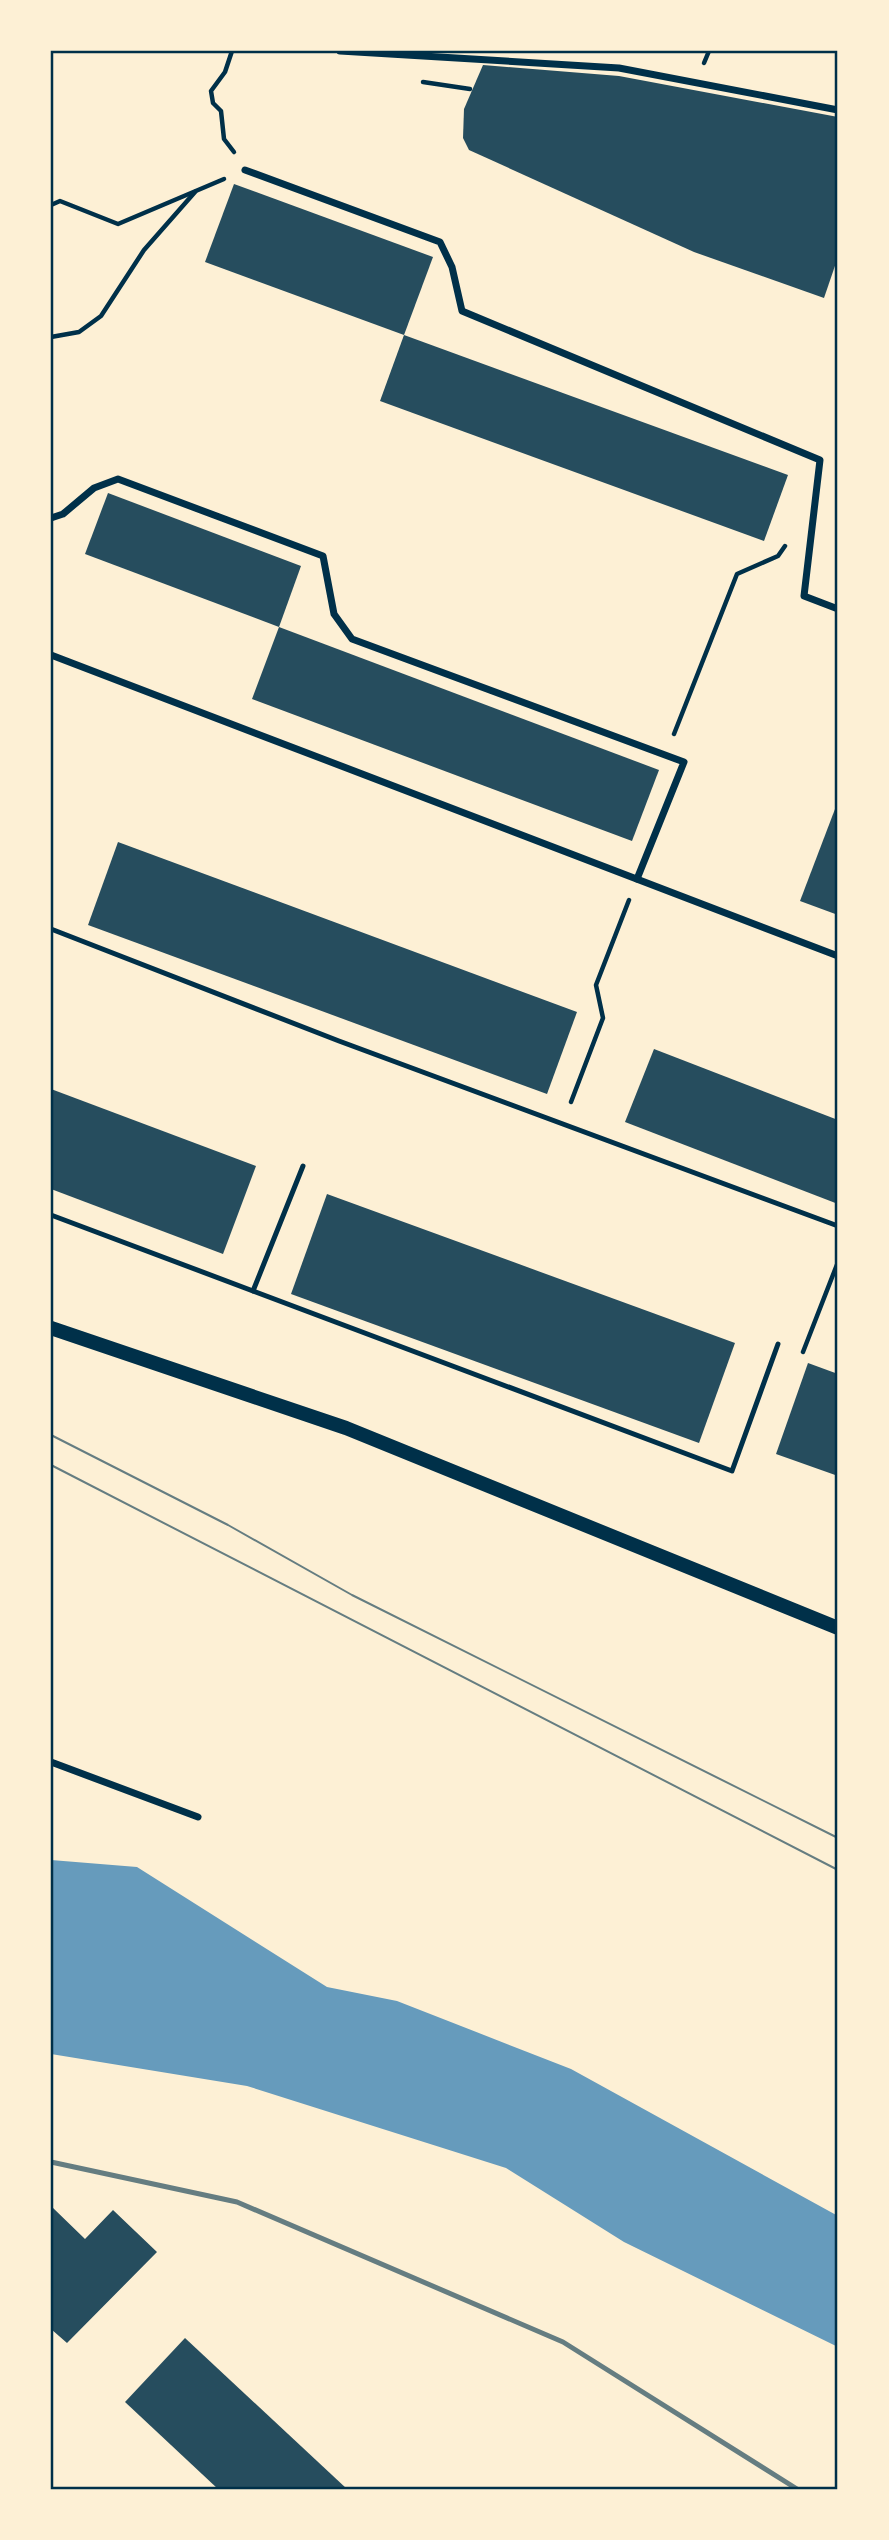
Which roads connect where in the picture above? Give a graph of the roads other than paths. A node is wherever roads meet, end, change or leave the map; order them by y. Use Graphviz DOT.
graph roads {
  1 [pos="340,51"];
  2 [pos="838,110"];
  3 [pos="245,170"];
  4 [pos="51,518"];
  5 [pos="838,609"];
  6 [pos="51,655"];
  7 [pos="637,880"];
  8 [pos="51,929"];
  9 [pos="838,956"];
  10 [pos="303,1166"];
  11 [pos="51,1216"];
  12 [pos="838,1226"];
  13 [pos="253,1291"];
  14 [pos="51,1328"];
  15 [pos="778,1344"];
  16 [pos="838,1628"];
  17 [pos="51,1762"];
  18 [pos="198,1817"];
  1 -- 2 [label="street"];
  3 -- 5 [label="street"];
  4 -- 7 [label="street"];
  6 -- 7 [label="street"];
  7 -- 9 [label="street"];
  8 -- 12 [label="lane"];
  10 -- 13 [label="lane"];
  11 -- 13 [label="lane"];
  13 -- 15 [label="lane"];
  14 -- 16 [label="main road"];
  17 -- 18 [label="street"];
}
